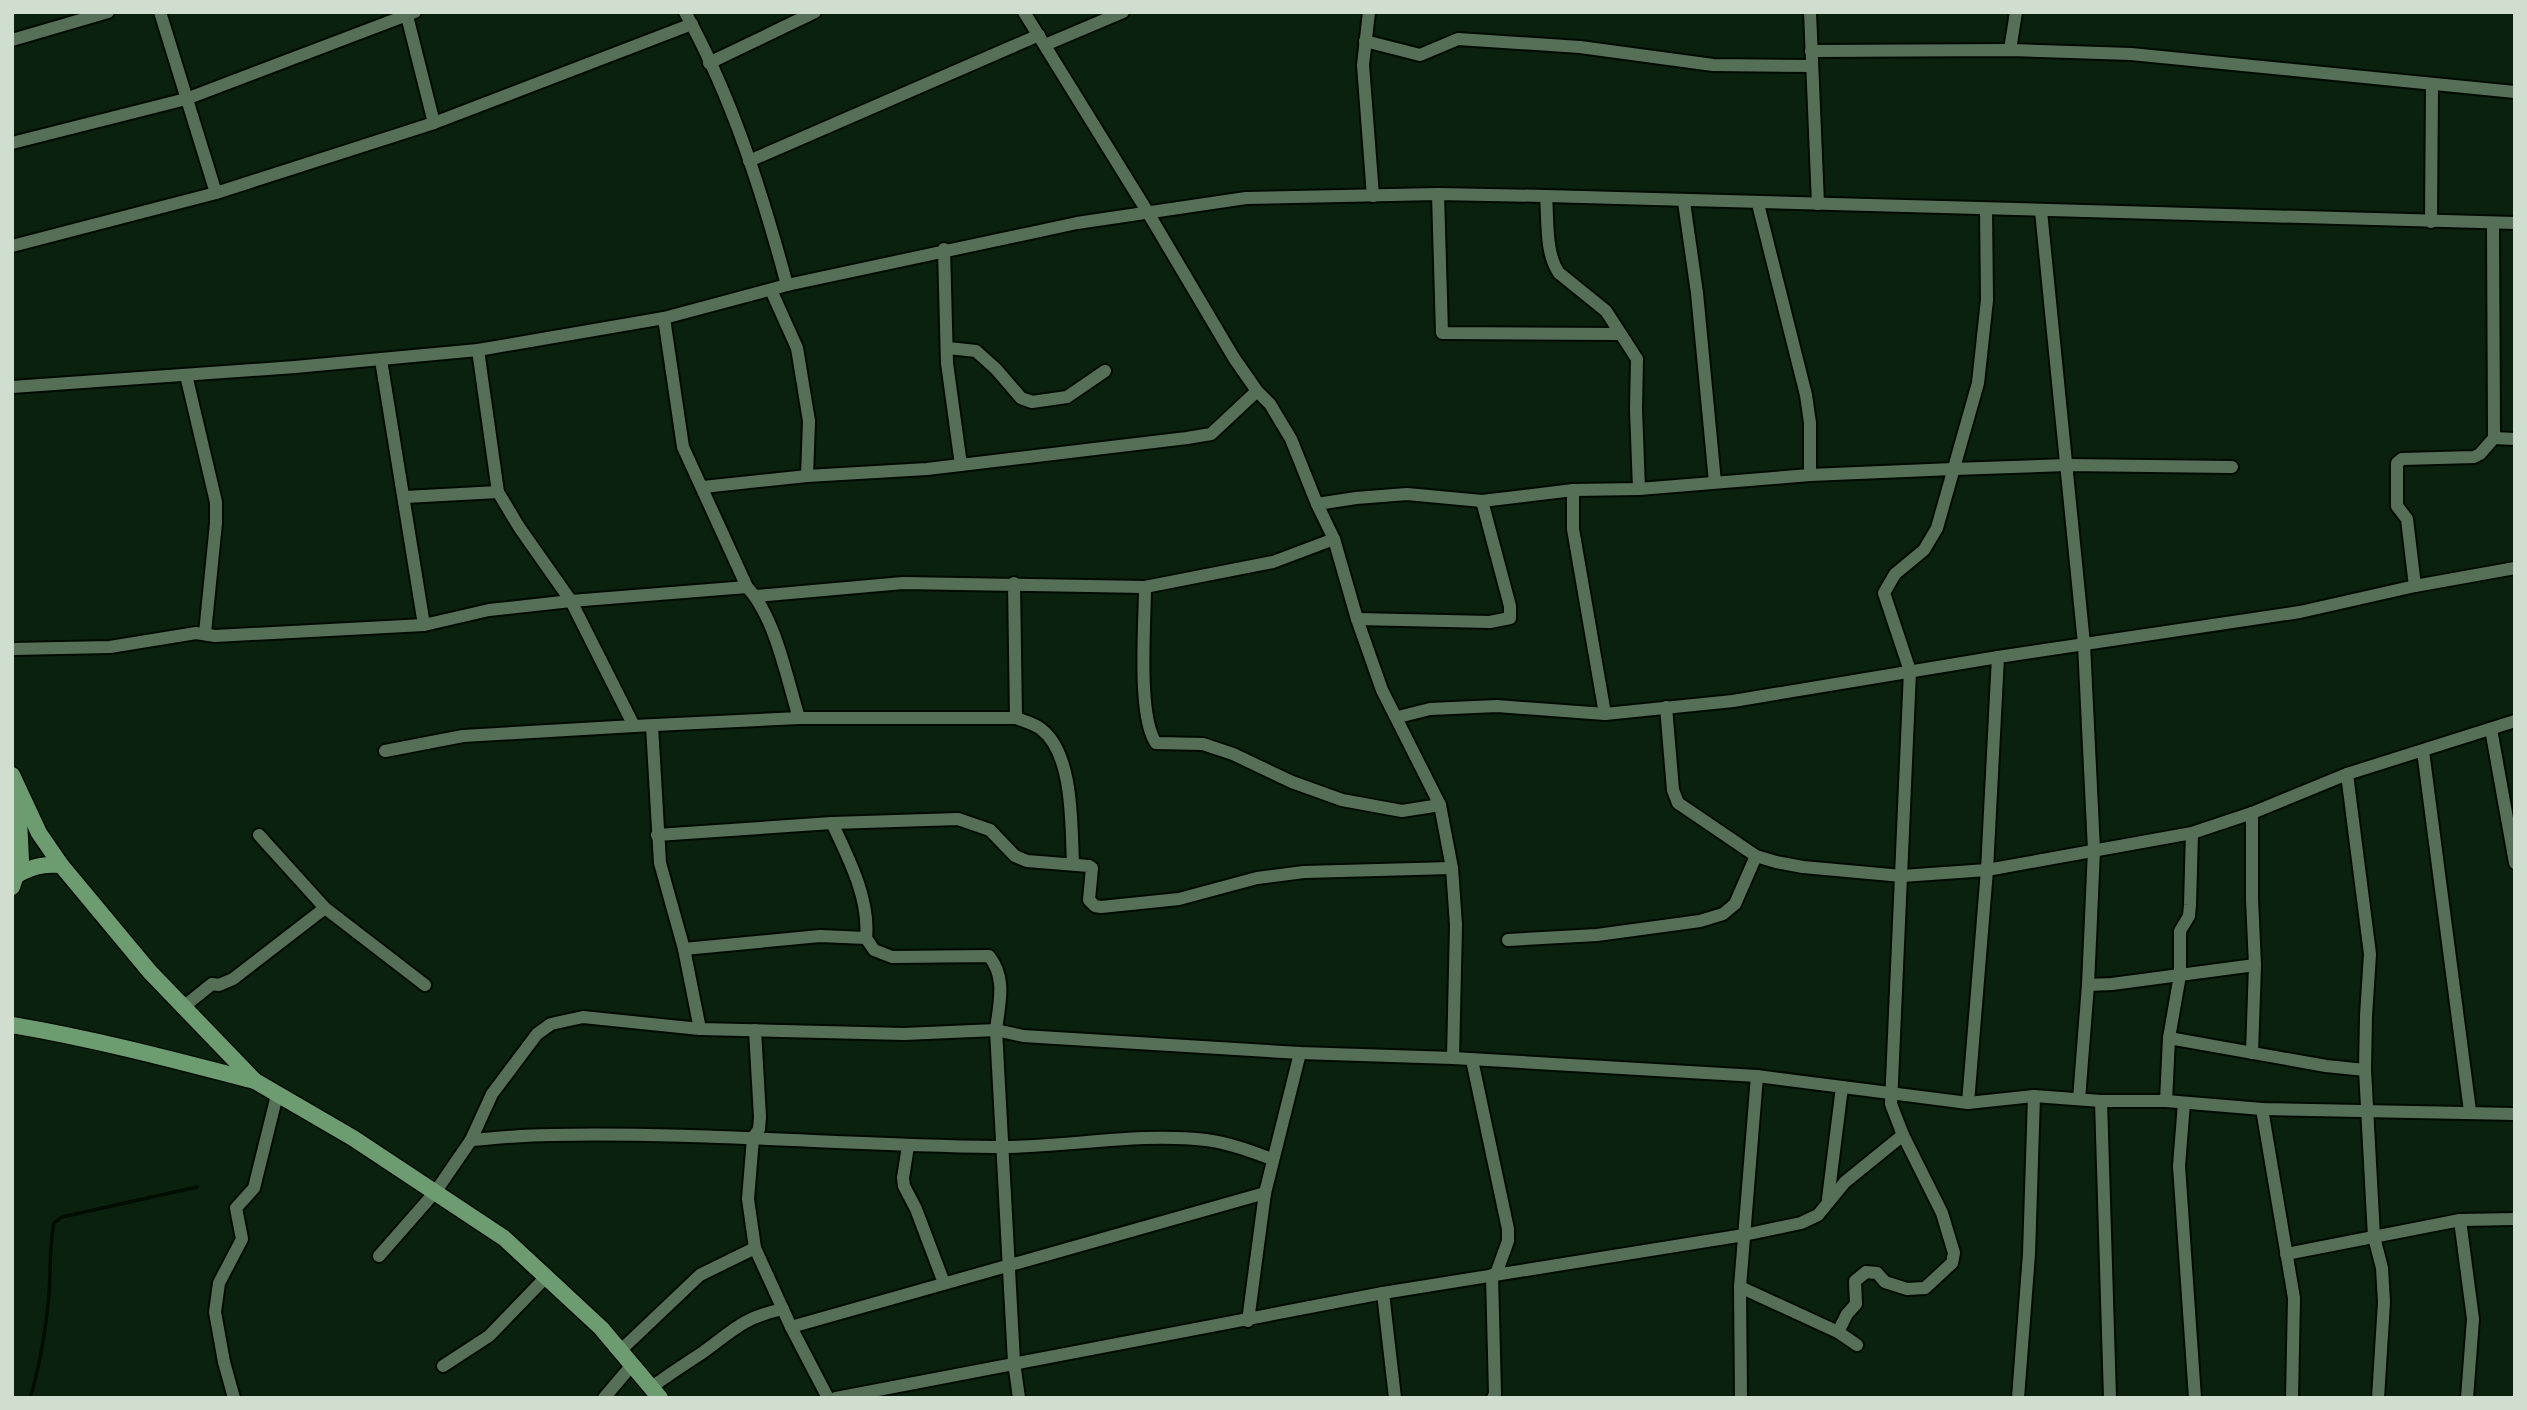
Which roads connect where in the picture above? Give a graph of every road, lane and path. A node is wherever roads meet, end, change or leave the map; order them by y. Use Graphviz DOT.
graph roads {
  1 [pos="108,12"];
  2 [pos="160,12"];
  3 [pos="815,12"];
  4 [pos="1024,12"];
  5 [pos="1123,12"];
  6 [pos="1370,12"];
  7 [pos="1810,12"];
  8 [pos="2016,12"];
  9 [pos="409,13"];
  10 [pos="689,18"];
  11 [pos="12,40"];
  12 [pos="1042,40"];
  13 [pos="1364,41"];
  14 [pos="2010,50"];
  15 [pos="1811,51"];
  16 [pos="709,63"];
  17 [pos="1811,66"];
  18 [pos="2432,85"];
  19 [pos="2515,92"];
  20 [pos="186,99"];
  21 [pos="434,123"];
  22 [pos="12,143"];
  23 [pos="749,161"];
  24 [pos="216,193"];
  25 [pos="1438,194"];
  26 [pos="1373,196"];
  27 [pos="1546,196"];
  28 [pos="1684,202"];
  29 [pos="1758,204"];
  30 [pos="1818,204"];
  31 [pos="1986,209"];
  32 [pos="1147,211"];
  33 [pos="2041,211"];
  34 [pos="2431,222"];
  35 [pos="2493,223"];
  36 [pos="2515,223"];
  37 [pos="12,246"];
  38 [pos="944,249"];
  39 [pos="787,285"];
  40 [pos="771,290"];
  41 [pos="664,318"];
  42 [pos="1620,334"];
  43 [pos="948,348"];
  44 [pos="478,350"];
  45 [pos="382,360"];
  46 [pos="1105,372"];
  47 [pos="186,375"];
  48 [pos="12,387"];
  49 [pos="1257,391"];
  50 [pos="2494,438"];
  51 [pos="2515,439"];
  52 [pos="961,465"];
  53 [pos="2067,465"];
  54 [pos="2232,467"];
  55 [pos="1953,468"];
  56 [pos="1810,475"];
  57 [pos="807,476"];
  58 [pos="1715,482"];
  59 [pos="704,487"];
  60 [pos="1639,489"];
  61 [pos="1573,490"];
  62 [pos="498,492"];
  63 [pos="405,498"];
  64 [pos="1482,501"];
  65 [pos="1317,505"];
  66 [pos="1334,539"];
  67 [pos="2515,568"];
  68 [pos="1014,583"];
  69 [pos="2414,586"];
  70 [pos="1145,587"];
  71 [pos="752,591"];
  72 [pos="571,601"];
  73 [pos="1357,619"];
  74 [pos="424,625"];
  75 [pos="205,634"];
  76 [pos="2084,644"];
  77 [pos="12,649"];
  78 [pos="1998,657"];
  79 [pos="1910,671"];
  80 [pos="1666,707"];
  81 [pos="1605,714"];
  82 [pos="1398,717"];
  83 [pos="799,718"];
  84 [pos="1016,718"];
  85 [pos="2515,721"];
  86 [pos="634,726"];
  87 [pos="652,726"];
  88 [pos="2491,729"];
  89 [pos="385,751"];
  90 [pos="2423,751"];
  91 [pos="2347,774"];
  92 [pos="15,783"];
  93 [pos="1440,805"];
  94 [pos="2252,813"];
  95 [pos="832,823"];
  96 [pos="2192,833"];
  97 [pos="259,835"];
  98 [pos="657,835"];
  99 [pos="2094,850"];
  100 [pos="1756,856"];
  101 [pos="2515,863"];
  102 [pos="1073,864"];
  103 [pos="61,865"];
  104 [pos="1452,868"];
  105 [pos="16,870"];
  106 [pos="1986,870"];
  107 [pos="1902,876"];
  108 [pos="325,908"];
  109 [pos="866,938"];
  110 [pos="1508,940"];
  111 [pos="684,948"];
  112 [pos="2255,965"];
  113 [pos="2179,975"];
  114 [pos="425,985"];
  115 [pos="2088,985"];
  116 [pos="182,1008"];
  117 [pos="12,1025"];
  118 [pos="699,1029"];
  119 [pos="755,1030"];
  120 [pos="996,1030"];
  121 [pos="2169,1038"];
  122 [pos="217,1041"];
  123 [pos="2252,1053"];
  124 [pos="1300,1054"];
  125 [pos="1453,1058"];
  126 [pos="1472,1060"];
  127 [pos="203,1068"];
  128 [pos="2365,1070"];
  129 [pos="1756,1076"];
  130 [pos="255,1081"];
  131 [pos="1842,1087"];
  132 [pos="277,1095"];
  133 [pos="1891,1095"];
  134 [pos="2034,1096"];
  135 [pos="2079,1100"];
  136 [pos="2101,1101"];
  137 [pos="2166,1101"];
  138 [pos="1968,1103"];
  139 [pos="2184,1103"];
  140 [pos="2262,1109"];
  141 [pos="2367,1111"];
  142 [pos="2470,1111"];
  143 [pos="2515,1114"];
  144 [pos="1903,1135"];
  145 [pos="753,1138"];
  146 [pos="471,1140"];
  147 [pos="908,1146"];
  148 [pos="1002,1147"];
  149 [pos="1272,1159"];
  150 [pos="436,1191"];
  151 [pos="1265,1193"];
  152 [pos="1828,1199"];
  153 [pos="2515,1219"];
  154 [pos="2460,1220"];
  155 [pos="1744,1235"];
  156 [pos="2374,1237"];
  157 [pos="755,1248"];
  158 [pos="2286,1254"];
  159 [pos="379,1256"];
  160 [pos="1009,1267"];
  161 [pos="1494,1275"];
  162 [pos="547,1276"];
  163 [pos="944,1283"];
  164 [pos="1740,1287"];
  165 [pos="1383,1293"];
  166 [pos="783,1309"];
  167 [pos="1248,1321"];
  168 [pos="791,1327"];
  169 [pos="1838,1332"];
  170 [pos="1857,1345"];
  171 [pos="621,1350"];
  172 [pos="1014,1363"];
  173 [pos="632,1365"];
  174 [pos="443,1366"];
  175 [pos="656,1392"];
  176 [pos="234,1398"];
  177 [pos="604,1398"];
  178 [pos="828,1398"];
  179 [pos="836,1398"];
  180 [pos="1019,1398"];
  181 [pos="1395,1398"];
  182 [pos="1493,1398"];
  183 [pos="1741,1398"];
  184 [pos="2018,1398"];
  185 [pos="2110,1398"];
  186 [pos="2194,1398"];
  187 [pos="2291,1398"];
  188 [pos="2378,1398"];
  189 [pos="2467,1398"];
  1 -- 11 [label="street"];
  2 -- 20 [label="street"];
  3 -- 16 [label="street"];
  4 -- 12 [label="street"];
  5 -- 12 [label="street"];
  6 -- 13 [label="street"];
  7 -- 15 [label="street"];
  8 -- 14 [label="street"];
  9 -- 20 [label="street"];
  9 -- 21 [label="street"];
  10 -- 16 [label="street"];
  10 -- 21 [label="street"];
  12 -- 23 [label="street"];
  12 -- 32 [label="street"];
  13 -- 17 [label="street"];
  13 -- 26 [label="street"];
  14 -- 15 [label="street"];
  14 -- 18 [label="street"];
  15 -- 17 [label="street"];
  16 -- 23 [label="street"];
  17 -- 30 [label="street"];
  18 -- 19 [label="street"];
  18 -- 34 [label="street"];
  20 -- 22 [label="street"];
  20 -- 24 [label="street"];
  21 -- 24 [label="street"];
  23 -- 39 [label="street"];
  24 -- 37 [label="street"];
  25 -- 26 [label="street"];
  25 -- 27 [label="street"];
  25 -- 42 [label="street"];
  26 -- 32 [label="street"];
  27 -- 28 [label="street"];
  27 -- 42 [label="street"];
  28 -- 29 [label="street"];
  28 -- 58 [label="street"];
  29 -- 30 [label="street"];
  29 -- 56 [label="street"];
  30 -- 31 [label="street"];
  31 -- 33 [label="street"];
  31 -- 55 [label="street"];
  32 -- 38 [label="street"];
  32 -- 49 [label="street"];
  33 -- 34 [label="street"];
  33 -- 53 [label="street"];
  34 -- 35 [label="street"];
  35 -- 36 [label="street"];
  35 -- 50 [label="street"];
  38 -- 39 [label="street"];
  38 -- 43 [label="street"];
  39 -- 40 [label="street"];
  40 -- 41 [label="street"];
  40 -- 57 [label="street"];
  41 -- 44 [label="street"];
  41 -- 59 [label="street"];
  42 -- 60 [label="street"];
  43 -- 46 [label="street"];
  43 -- 52 [label="street"];
  44 -- 45 [label="street"];
  44 -- 62 [label="street"];
  45 -- 47 [label="street"];
  45 -- 63 [label="street"];
  47 -- 48 [label="street"];
  47 -- 75 [label="street"];
  49 -- 52 [label="street"];
  49 -- 65 [label="street"];
  50 -- 51 [label="street"];
  50 -- 69 [label="street"];
  52 -- 57 [label="street"];
  53 -- 54 [label="street"];
  53 -- 55 [label="street"];
  53 -- 76 [label="street"];
  55 -- 56 [label="street"];
  55 -- 79 [label="street"];
  56 -- 58 [label="street"];
  57 -- 59 [label="street"];
  58 -- 60 [label="street"];
  59 -- 71 [label="street"];
  60 -- 61 [label="street"];
  61 -- 64 [label="street"];
  61 -- 81 [label="street"];
  62 -- 63 [label="street"];
  62 -- 72 [label="street"];
  63 -- 74 [label="street"];
  64 -- 65 [label="street"];
  64 -- 73 [label="street"];
  65 -- 66 [label="street"];
  66 -- 70 [label="street"];
  66 -- 73 [label="street"];
  67 -- 69 [label="street"];
  68 -- 70 [label="street"];
  68 -- 71 [label="street"];
  68 -- 84 [label="street"];
  69 -- 76 [label="street"];
  70 -- 93 [label="street"];
  71 -- 72 [label="street"];
  71 -- 83 [label="street"];
  72 -- 74 [label="street"];
  72 -- 86 [label="street"];
  73 -- 82 [label="street"];
  74 -- 75 [label="street"];
  75 -- 77 [label="street"];
  76 -- 78 [label="street"];
  76 -- 99 [label="street"];
  78 -- 79 [label="street"];
  78 -- 106 [label="street"];
  79 -- 80 [label="street"];
  79 -- 107 [label="street"];
  80 -- 81 [label="street"];
  80 -- 100 [label="street"];
  81 -- 82 [label="street"];
  82 -- 93 [label="street"];
  83 -- 84 [label="street"];
  83 -- 87 [label="street"];
  84 -- 102 [label="street"];
  85 -- 88 [label="street"];
  86 -- 87 [label="street"];
  86 -- 89 [label="street"];
  87 -- 98 [label="street"];
  88 -- 90 [label="street"];
  88 -- 101 [label="street"];
  90 -- 91 [label="street"];
  90 -- 142 [label="street"];
  91 -- 94 [label="street"];
  91 -- 128 [label="street"];
  92 -- 103 [label="main road"];
  92 -- 105 [label="main road"];
  93 -- 104 [label="street"];
  94 -- 96 [label="street"];
  94 -- 112 [label="street"];
  95 -- 98 [label="street"];
  95 -- 102 [label="street"];
  95 -- 109 [label="street"];
  96 -- 99 [label="street"];
  96 -- 113 [label="street"];
  97 -- 108 [label="street"];
  98 -- 111 [label="street"];
  99 -- 106 [label="street"];
  99 -- 115 [label="street"];
  100 -- 107 [label="street"];
  100 -- 110 [label="street"];
  102 -- 104 [label="street"];
  103 -- 105 [label="main road"];
  103 -- 116 [label="main road"];
  104 -- 125 [label="street"];
  106 -- 107 [label="street"];
  106 -- 138 [label="street"];
  107 -- 133 [label="street"];
  108 -- 114 [label="street"];
  108 -- 116 [label="street"];
  109 -- 111 [label="street"];
  109 -- 120 [label="street"];
  111 -- 118 [label="street"];
  112 -- 113 [label="street"];
  112 -- 123 [label="street"];
  113 -- 115 [label="street"];
  113 -- 121 [label="street"];
  115 -- 135 [label="street"];
  116 -- 122 [label="main road"];
  117 -- 127 [label="main road"];
  118 -- 119 [label="street"];
  118 -- 146 [label="street"];
  119 -- 120 [label="street"];
  119 -- 145 [label="street"];
  120 -- 124 [label="street"];
  120 -- 148 [label="street"];
  121 -- 123 [label="street"];
  121 -- 137 [label="street"];
  122 -- 127 [label="main road"];
  122 -- 130 [label="main road"];
  123 -- 128 [label="street"];
  124 -- 125 [label="street"];
  124 -- 149 [label="street"];
  125 -- 126 [label="street"];
  126 -- 129 [label="street"];
  126 -- 161 [label="street"];
  127 -- 130 [label="main road"];
  128 -- 141 [label="street"];
  129 -- 131 [label="street"];
  129 -- 155 [label="street"];
  130 -- 132 [label="main road"];
  131 -- 133 [label="street"];
  131 -- 152 [label="street"];
  132 -- 150 [label="main road"];
  132 -- 176 [label="street"];
  133 -- 138 [label="street"];
  133 -- 144 [label="street"];
  134 -- 135 [label="street"];
  134 -- 138 [label="street"];
  134 -- 184 [label="street"];
  135 -- 136 [label="street"];
  136 -- 137 [label="street"];
  136 -- 185 [label="street"];
  137 -- 139 [label="street"];
  139 -- 140 [label="street"];
  139 -- 186 [label="street"];
  140 -- 141 [label="street"];
  140 -- 158 [label="street"];
  141 -- 142 [label="street"];
  141 -- 156 [label="street"];
  142 -- 143 [label="street"];
  144 -- 152 [label="street"];
  144 -- 169 [label="street"];
  145 -- 146 [label="street"];
  145 -- 147 [label="street"];
  145 -- 157 [label="street"];
  146 -- 150 [label="street"];
  147 -- 148 [label="street"];
  147 -- 163 [label="street"];
  148 -- 149 [label="street"];
  148 -- 160 [label="street"];
  149 -- 151 [label="street"];
  150 -- 159 [label="street"];
  150 -- 162 [label="main road"];
  151 -- 160 [label="street"];
  151 -- 167 [label="street"];
  152 -- 155 [label="street"];
  153 -- 154 [label="street"];
  154 -- 156 [label="street"];
  154 -- 189 [label="street"];
  155 -- 161 [label="street"];
  155 -- 164 [label="street"];
  156 -- 158 [label="street"];
  156 -- 188 [label="street"];
  157 -- 166 [label="street"];
  157 -- 171 [label="street"];
  158 -- 187 [label="street"];
  160 -- 163 [label="street"];
  160 -- 172 [label="street"];
  161 -- 165 [label="street"];
  161 -- 182 [label="street"];
  162 -- 171 [label="main road"];
  162 -- 174 [label="street"];
  163 -- 168 [label="street"];
  164 -- 169 [label="street"];
  164 -- 183 [label="street"];
  165 -- 167 [label="street"];
  165 -- 181 [label="street"];
  166 -- 168 [label="street"];
  166 -- 175 [label="street"];
  167 -- 172 [label="street"];
  168 -- 178 [label="street"];
  169 -- 170 [label="street"];
  171 -- 173 [label="main road"];
  172 -- 179 [label="street"];
  172 -- 180 [label="street"];
  173 -- 175 [label="main road"];
  173 -- 177 [label="street"];
}
